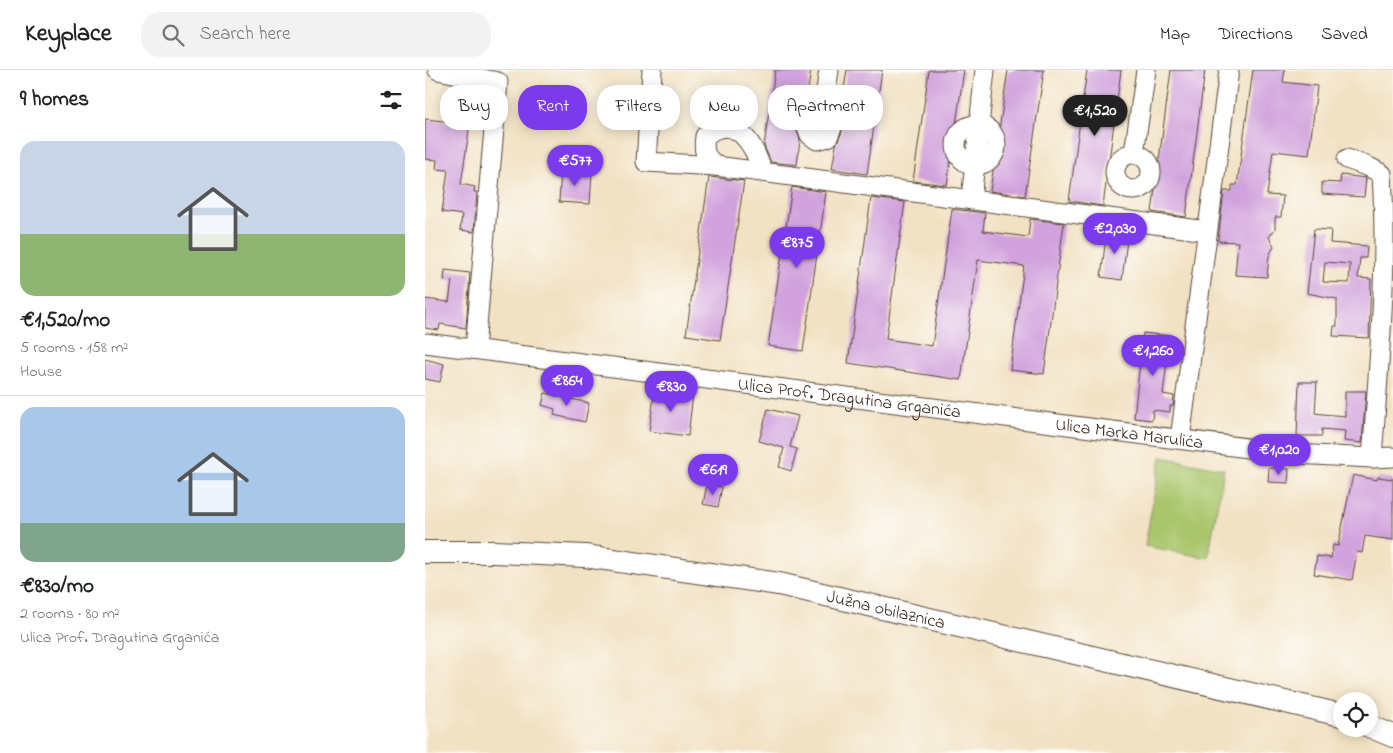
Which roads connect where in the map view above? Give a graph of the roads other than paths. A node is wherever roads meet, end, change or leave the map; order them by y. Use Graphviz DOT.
graph roads {
  1 [pos="437,70"];
  2 [pos="652,70"];
  3 [pos="829,70"];
  4 [pos="985,70"];
  5 [pos="1146,70"];
  6 [pos="1229,70"];
  7 [pos="498,76"];
  8 [pos="827,85"];
  9 [pos="1135,153"];
  10 [pos="1347,159"];
  11 [pos="716,166"];
  12 [pos="762,172"];
  13 [pos="971,200"];
  14 [pos="1207,231"];
  15 [pos="425,343"];
  16 [pos="475,349"];
  17 [pos="1045,422"];
  18 [pos="1180,439"];
  19 [pos="1393,457"];
  20 [pos="1372,458"];
  21 [pos="425,552"];
  22 [pos="1333,714"];
  23 [pos="1378,722"];
  24 [pos="1393,724"];
  25 [pos="1378,730"];
  26 [pos="1393,736"];
  1 -- 7 [label="street"];
  2 -- 11 [label="street"];
  3 -- 8 [label="street"];
  4 -- 13 [label="street"];
  5 -- 9 [label="street"];
  6 -- 14 [label="street"];
  7 -- 16 [label="street"];
  10 -- 20 [label="street"];
  11 -- 12 [label="street"];
  11 -- 12 [label="street"];
  12 -- 13 [label="street"];
  13 -- 14 [label="street"];
  14 -- 18 [label="street"];
  15 -- 16 [label="street, Ulica Prof. Dragutina Grganića"];
  16 -- 17 [label="street, Ulica Prof. Dragutina Grganića"];
  17 -- 18 [label="street, Ulica Marka Marulića"];
  18 -- 20 [label="street, Ulica Marka Marulića"];
  19 -- 20 [label="street, Ulica Marka Marulića"];
  21 -- 22 [label="main road, Južna obilaznica"];
  23 -- 24 [label="main road"];
  25 -- 26 [label="main road"];
}
